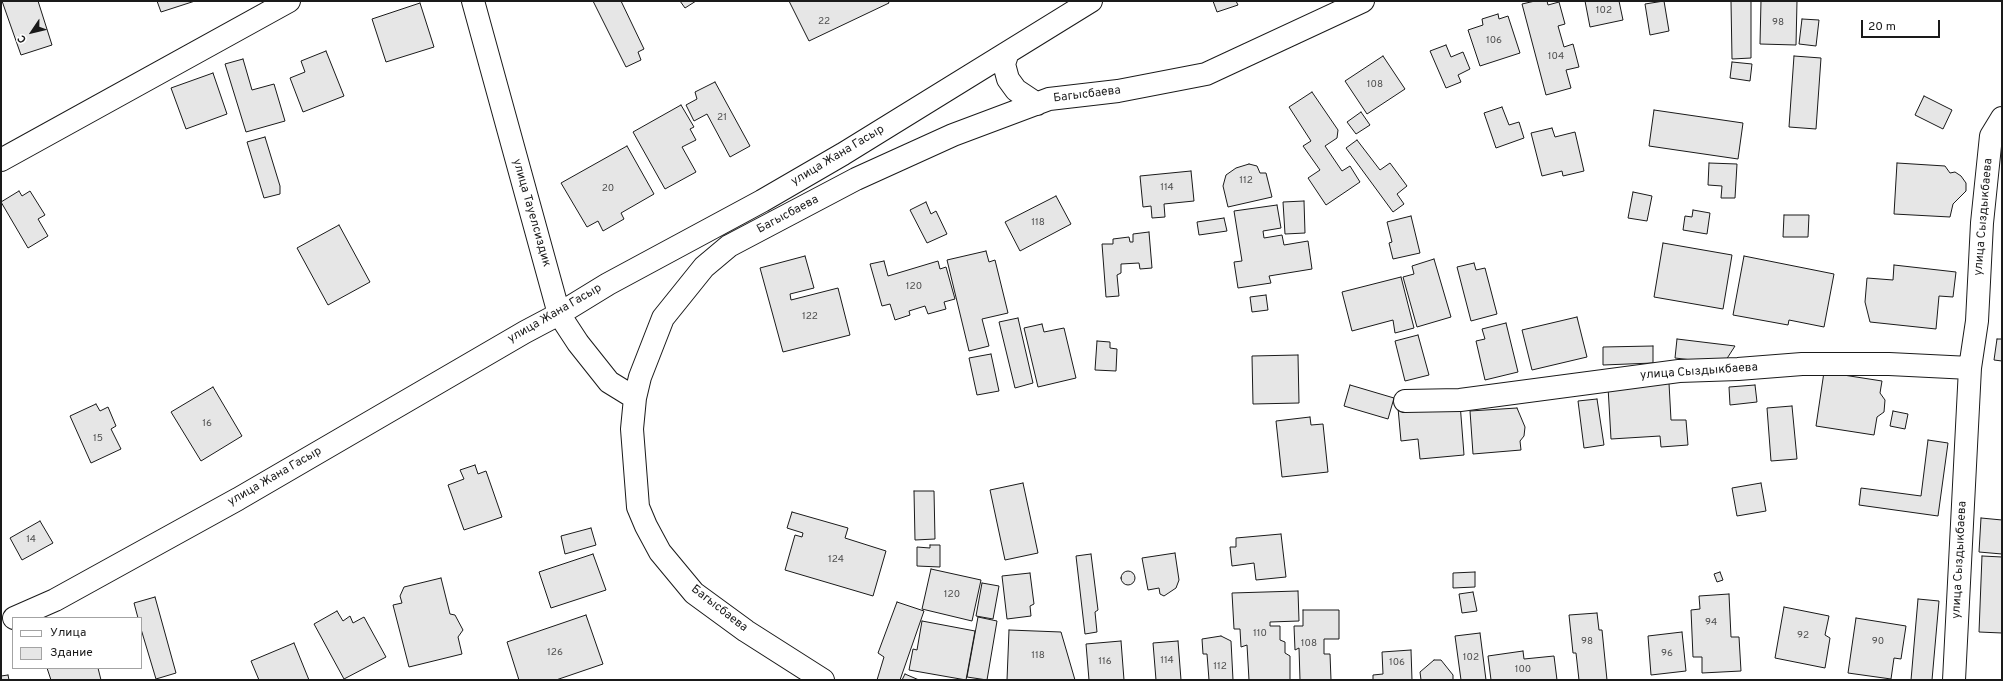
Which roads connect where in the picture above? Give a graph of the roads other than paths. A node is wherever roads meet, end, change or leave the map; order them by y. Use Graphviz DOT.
graph roads {
  1 [pos="289,1"];
  2 [pos="473,1"];
  3 [pos="1091,1"];
  4 [pos="1363,1"];
  5 [pos="1007,55"];
  6 [pos="1037,104"];
  7 [pos="2002,118"];
  8 [pos="843,154"];
  9 [pos="1,160"];
  10 [pos="856,179"];
  11 [pos="687,241"];
  12 [pos="704,267"];
  13 [pos="559,314"];
  14 [pos="1970,368"];
  15 [pos="635,398"];
  16 [pos="1405,400"];
  17 [pos="16,617"];
  18 [pos="12,619"];
  19 [pos="1,624"];
  20 [pos="823,680"];
  21 [pos="1954,680"];
  1 -- 9 [label="street"];
  2 -- 13 [label="street, улица Тауелсиздик"];
  3 -- 5 [label="street, улица Жана Гасыр"];
  4 -- 6 [label="street, Багысбаева"];
  5 -- 6 [label="street"];
  5 -- 8 [label="street, улица Жана Гасыр"];
  6 -- 10 [label="street, Багысбаева"];
  7 -- 14 [label="street, улица Сыздыкбаева"];
  8 -- 10 [label="street"];
  8 -- 11 [label="street, улица Жана Гасыр"];
  10 -- 12 [label="street, Багысбаева"];
  11 -- 12 [label="street"];
  11 -- 13 [label="street, улица Жана Гасыр"];
  12 -- 15 [label="street, Багысбаева"];
  13 -- 15 [label="street, улица Тауелсиздик"];
  13 -- 17 [label="street, улица Жана Гасыр"];
  14 -- 16 [label="street, улица Сыздыкбаева"];
  14 -- 21 [label="street, улица Сыздыкбаева"];
  15 -- 20 [label="street, Багысбаева"];
  18 -- 19 [label="street, улица Жана Гасыр"];
}
